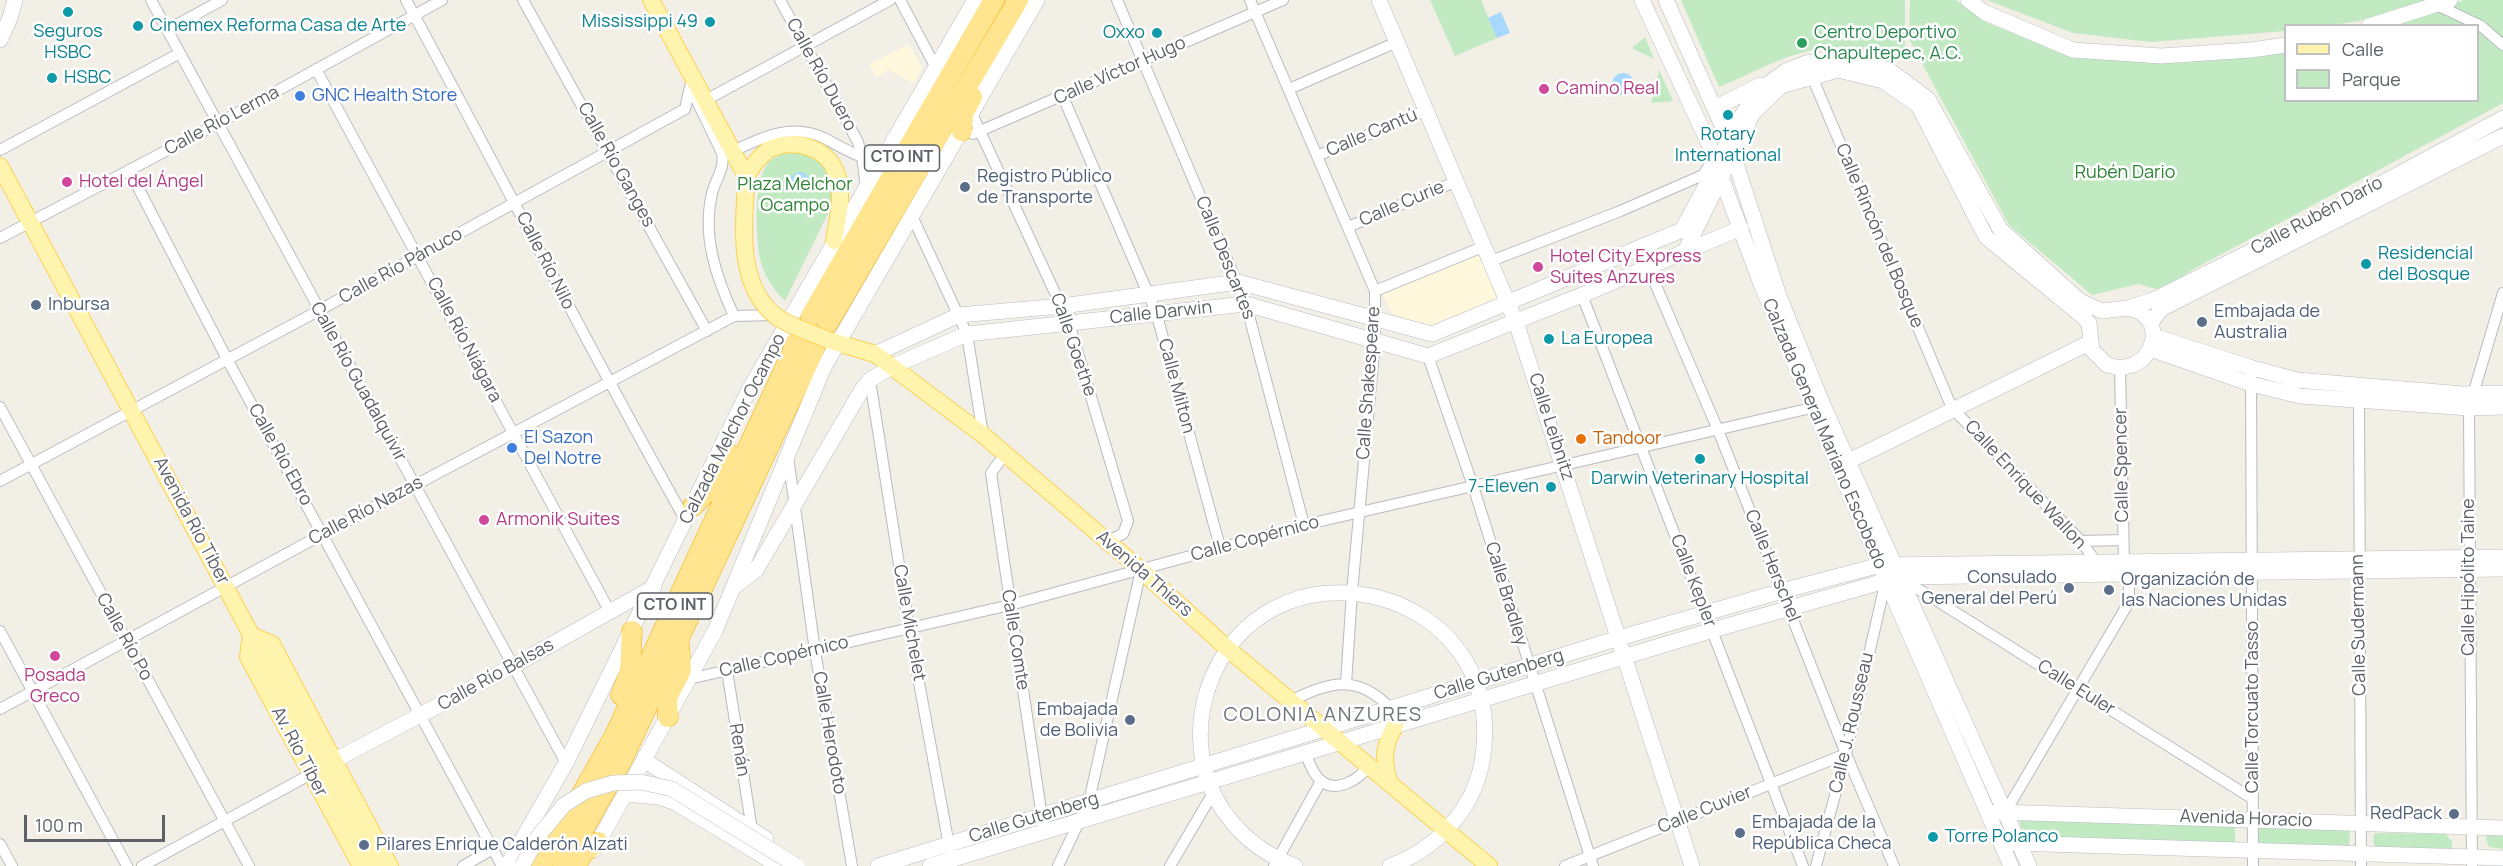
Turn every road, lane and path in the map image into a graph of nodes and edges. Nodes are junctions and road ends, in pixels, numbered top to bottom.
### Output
1 (15, 0) edge
2 (151, 0) edge
3 (222, 0) edge
4 (406, 0) edge
5 (442, 0) edge
6 (524, 0) edge
7 (651, 0) edge
8 (780, 0) edge
9 (890, 0) edge
10 (900, 0) edge
11 (975, 0) edge
12 (981, 0) edge
13 (994, 0) edge
14 (1018, 0) edge
15 (1037, 0) edge
16 (1117, 0) edge
17 (1250, 0) edge
18 (1283, 0) edge
19 (1379, 0) edge
20 (1642, 0) edge
21 (1666, 0) edge
22 (1968, 0) edge
23 (2444, 3) edge
24 (1256, 12) junction
25 (414, 15) junction
26 (2376, 24) edge
27 (2478, 24) edge
28 (2479, 25) edge
29 (167, 30) junction
30 (0, 40) edge
31 (1397, 42) junction
32 (2284, 45) edge
33 (2503, 45) edge
34 (804, 46) junction
35 (991, 46) junction
36 (180, 53) junction
37 (961, 54) junction
38 (1142, 62) junction
39 (935, 66) junction
40 (316, 69) junction
41 (1809, 69) junction
42 (1786, 70) junction
43 (691, 80) junction
44 (1289, 89) junction
45 (1063, 97) junction
46 (706, 100) junction
47 (1715, 108) junction
48 (1427, 110) junction
49 (2503, 118) edge
50 (219, 123) junction
51 (967, 129) junction
52 (2503, 136) edge
53 (1730, 146) junction
54 (0, 150) edge
55 (733, 151) junction
56 (609, 153) junction
57 (1317, 156) junction
58 (862, 157) junction
59 (1717, 166) junction
60 (1, 170) edge
61 (129, 170) junction
62 (746, 179) junction
63 (1456, 181) junction
64 (866, 187) junction
65 (516, 203) junction
66 (1977, 203) junction
67 (912, 216) junction
68 (30, 221) junction
69 (1348, 227) junction
70 (1741, 228) junction
71 (0, 238) edge
72 (834, 241) junction
73 (1485, 246) junction
74 (1685, 251) junction
75 (419, 256) junction
76 (1491, 261) junction
77 (1648, 267) junction
78 (1238, 282) junction
79 (1375, 291) junction
80 (1148, 293) junction
81 (2503, 293) edge
82 (1582, 295) junction
83 (1508, 302) junction
84 (1246, 304) junction
85 (1062, 306) junction
86 (2123, 308) junction
87 (318, 311) junction
88 (1156, 312) junction
89 (959, 315) junction
90 (734, 316) junction
91 (1377, 319) junction
92 (1516, 322) junction
93 (1069, 323) junction
94 (707, 331) junction
95 (811, 331) junction
96 (967, 333) junction
97 (2152, 336) junction
98 (2089, 339) junction
99 (1375, 341) junction
100 (875, 354) junction
101 (1428, 356) junction
102 (227, 359) junction
103 (893, 366) junction
104 (2120, 368) junction
105 (2250, 368) junction
106 (870, 380) junction
107 (608, 382) junction
108 (2251, 384) junction
109 (2359, 392) junction
110 (2503, 393) edge
111 (2470, 401) junction
112 (1818, 407) junction
113 (2503, 407) edge
114 (0, 408) edge
115 (1952, 408) junction
116 (131, 410) junction
117 (762, 415) junction
118 (1718, 430) junction
119 (513, 432) junction
120 (983, 435) junction
121 (1641, 447) junction
122 (1005, 454) junction
123 (788, 456) junction
124 (1849, 461) junction
125 (31, 465) junction
126 (1564, 465) junction
127 (0, 481) edge
128 (416, 485) junction
129 (1473, 486) junction
130 (794, 504) junction
131 (1359, 512) junction
132 (690, 513) junction
133 (1304, 525) junction
134 (323, 534) junction
135 (2123, 540) junction
136 (1107, 541) junction
137 (2081, 542) junction
138 (1220, 547) junction
139 (2503, 557) edge
140 (2096, 562) junction
141 (2468, 563) junction
142 (2359, 565) junction
143 (2252, 566) junction
144 (2126, 568) junction
145 (2503, 569) edge
146 (1141, 570) junction
147 (1890, 572) junction
148 (226, 587) junction
149 (654, 587) junction
150 (734, 587) junction
151 (1782, 591) junction
152 (1352, 592) junction
153 (1010, 605) junction
154 (1788, 608) junction
155 (610, 612) junction
156 (1706, 614) junction
157 (909, 628) junction
158 (1713, 630) junction
159 (0, 631) edge
160 (632, 631) junction
161 (251, 634) junction
162 (1619, 639) junction
163 (126, 641) junction
164 (679, 641) junction
165 (1228, 649) junction
166 (815, 651) junction
167 (1624, 657) junction
168 (513, 666) junction
169 (1529, 666) junction
170 (727, 670) junction
171 (689, 679) junction
172 (1476, 682) junction
173 (1346, 684) junction
174 (1534, 684) junction
175 (2077, 688) junction
176 (33, 692) junction
177 (1481, 700) junction
178 (1291, 701) junction
179 (1391, 709) junction
180 (0, 710) edge
181 (422, 716) junction
182 (668, 717) junction
183 (1395, 726) junction
184 (1324, 729) junction
185 (614, 737) junction
186 (1340, 742) junction
187 (1305, 753) junction
188 (1846, 754) junction
189 (335, 760) junction
190 (644, 760) junction
191 (566, 763) junction
192 (1204, 766) junction
193 (1369, 766) junction
194 (311, 774) junction
195 (1321, 781) junction
196 (1389, 782) junction
197 (1772, 783) junction
198 (1211, 788) junction
199 (625, 794) junction
200 (2253, 799) junction
201 (1089, 801) junction
202 (2006, 811) junction
203 (1988, 814) junction
204 (1043, 815) junction
205 (2253, 819) junction
206 (1082, 820) junction
207 (225, 821) junction
208 (1678, 821) junction
209 (2361, 823) junction
210 (2472, 827) junction
211 (2503, 828) edge
212 (752, 830) junction
213 (1446, 830) junction
214 (1044, 831) junction
215 (2018, 842) junction
216 (598, 843) junction
217 (0, 844) edge
218 (2001, 844) junction
219 (493, 849) junction
220 (2253, 849) junction
221 (950, 857) edge
222 (2503, 858) edge
223 (2361, 860) edge
224 (1591, 861) edge
225 (2472, 861) edge
226 (1276, 863) edge
227 (1404, 863) edge
228 (12, 866) edge
229 (127, 866) edge
230 (142, 866) edge
231 (249, 866) edge
232 (361, 866) edge
233 (375, 866) edge
234 (390, 866) edge
235 (463, 866) edge
236 (504, 866) edge
237 (522, 866) edge
238 (541, 866) edge
239 (563, 866) edge
240 (576, 866) edge
241 (585, 866) edge
242 (779, 866) edge
243 (797, 866) edge
244 (806, 866) edge
245 (852, 866) edge
246 (878, 866) edge
247 (930, 866) edge
248 (1058, 866) edge
249 (1170, 866) edge
250 (1295, 866) edge
251 (1390, 866) edge
252 (1490, 866) edge
253 (1565, 866) edge
254 (1692, 866) edge
255 (1803, 866) edge
256 (1816, 866) edge
257 (1894, 866) edge
258 (2011, 866) edge
259 (2029, 866) edge
260 (2253, 866) edge

1 - 30 street
2 - 29 street, Calle Río Guadalquivir
3 - 29 street
4 - 25 street, Calle Río Nilo
5 - 25 street, Calle Río Lerma
6 - 56 street, Calle Río Ganges
7 - 43 main road
8 - 34 street, Calle Río Duero
9 - 34 street
10 - 39 street
11 - 39 street, Calzada Melchor Ocampo / CTO INT
12 - 37 highway
13 - 37 highway, CTO INT
14 - 35 highway, CTO INT
15 - 51 street, Calzada Melchor Ocampo / CTO INT
16 - 38 street, Calle Descartes
17 - 24 street, Calle Shakespeare
18 - 24 street, Calle Víctor Hugo
19 - 31 street, Calle Leibnitz
20 - 59 street, Calzada General Mariano Escobedo
21 - 47 street, Calzada General Mariano Escobedo
22 - 32 street
23 - 26 street
23 - 27 street
24 - 38 street, Calle Víctor Hugo
24 - 44 street, Calle Shakespeare
25 - 40 street, Calle Río Lerma
25 - 65 street, Calle Río Nilo
28 - 33 street
29 - 36 street, Calle Río Guadalquivir
31 - 44 street
31 - 48 street, Calle Leibnitz
34 - 46 street
34 - 58 street, Calle Río Duero
35 - 51 highway
35 - 95 highway, CTO INT
36 - 50 street, Calle Río Guadalquivir
36 - 54 street
37 - 95 highway, CTO INT
38 - 45 street, Calle Víctor Hugo
38 - 78 street, Calle Descartes
39 - 64 street, Calzada Melchor Ocampo / CTO INT
40 - 50 street, Calle Río Lerma
40 - 75 street, Calle Río Niágara
41 - 42 street
41 - 53 street
41 - 66 street
41 - 115 street, Calle Rincón del Bosque
42 - 47 street
42 - 53 street
43 - 46 main road
43 - 56 street, Calle Río Pánuco
43 - 90 street
44 - 57 street, Calle Shakespeare
45 - 51 street, Calle Víctor Hugo
45 - 80 street, Calle Milton
46 - 55 main road
47 - 53 street, Calzada General Mariano Escobedo
48 - 57 street, Calle Cantú
48 - 63 street, Calle Leibnitz
49 - 86 street, Calle Rubén Darío
50 - 61 street, Calle Río Lerma
50 - 87 street, Calle Río Guadalquivir
51 - 67 street, Calzada Melchor Ocampo / CTO INT
51 - 85 street, Calle Goethe
52 - 97 street, Calle Rubén Darío
53 - 59 street
53 - 112 street, Calzada General Mariano Escobedo
55 - 58 street
55 - 62 main road
56 - 65 street, Calle Río Pánuco
56 - 94 street, Calle Río Ganges
57 - 69 street, Calle Shakespeare
58 - 64 street, Calle Río Duero
59 - 70 street, Calzada General Mariano Escobedo
59 - 74 street
59 - 76 street
59 - 83 street, Calle Darwin
60 - 68 main road, Avenida Río Tíber
61 - 68 street, Calle Río Lerma
61 - 102 street, Calle Río Ebro
62 - 72 main road
62 - 95 main road, bridge
63 - 69 street, Calle Curie
63 - 73 street, Calle Leibnitz
64 - 72 street, Calzada Melchor Ocampo / CTO INT
65 - 75 street, Calle Río Pánuco
65 - 107 street, Calle Río Nilo
66 - 86 street
66 - 98 street
67 - 89 street
67 - 95 street, Calzada Melchor Ocampo / CTO INT
68 - 71 street, Calle Río Lerma
68 - 116 main road, Avenida Río Tíber
69 - 79 street, Calle Shakespeare
70 - 74 street
70 - 112 street, Calzada General Mariano Escobedo
72 - 95 street, Calzada Melchor Ocampo / CTO INT
73 - 76 street, Calle Leibnitz
73 - 79 street
74 - 77 street
75 - 87 street, Calle Río Pánuco
75 - 119 street, Calle Río Niágara
76 - 83 street, Calle Leibnitz
77 - 82 street
77 - 118 street, Calle Herschel
78 - 80 street, Calle Darwin
78 - 84 street, Calle Descartes
78 - 91 street, Calle Darwin
79 - 91 street, Calle Shakespeare
80 - 85 street, Calle Darwin
80 - 88 street, Calle Milton
81 - 111 street, Calle Hipólito Taine
82 - 92 street
82 - 121 street, Calle Kepler
83 - 91 street, Calle Darwin
83 - 92 street, Calle Leibnitz
84 - 88 street, Calle Darwin
84 - 99 street, Calle Darwin
84 - 133 street, Calle Descartes
85 - 89 street, Calle Darwin
85 - 93 street, Calle Goethe
86 - 97 street
86 - 98 street, Calle Rubén Darío
87 - 102 street, Calle Río Pánuco
87 - 128 street, Calle Río Guadalquivir
88 - 93 street, Calle Darwin
88 - 138 street, Calle Milton
89 - 96 street
89 - 100 street, Calle Darwin
90 - 94 street, Calle Río Nazas
90 - 95 street
91 - 99 street, Calle Shakespeare
92 - 101 street
92 - 126 street, Calle Leibnitz
93 - 96 street, Calle Darwin
93 - 136 street, Calle Goethe
94 - 107 street, Calle Río Nazas
95 - 100 main road, Avenida Thiers
95 - 117 highway, CTO INT
95 - 123 street, Calzada Melchor Ocampo / CTO INT
95 - 132 street, Calzada Melchor Ocampo / CTO INT
95 - 164 highway, CTO INT
96 - 103 street, Calle Darwin
96 - 120 street
97 - 104 street
97 - 105 street
97 - 108 street
98 - 104 street
98 - 115 street, Calle Rubén Darío
99 - 101 street, Calle Darwin
99 - 131 street, Calle Shakespeare
100 - 103 main road, Avenida Thiers
101 - 129 street, Calle Bradley
102 - 116 street, Calle Río Pánuco
102 - 134 street, Calle Río Ebro
103 - 106 street, Calle Darwin
103 - 120 main road, Avenida Thiers
104 - 135 street, Calle Spencer
105 - 108 street, Calle Torcuato Tasso
105 - 109 street
106 - 130 street, Calle Darwin
106 - 157 street, Calle Michelet
107 - 119 street, Calle Río Nazas
107 - 132 street, Calle Río Nilo
108 - 109 street
108 - 143 street, Calle Torcuato Tasso
109 - 111 street
109 - 142 street, Calle Sudermann
110 - 111 street
111 - 113 street
111 - 141 street, Calle Hipólito Taine
112 - 118 street, Calle Copérnico
112 - 124 street, Calzada General Mariano Escobedo
112 - 147 street, Calzada General Mariano Escobedo
114 - 125 street, Calle Río Po
115 - 124 street, Calle Rubén Darío
115 - 137 street, Calle Enrique Wallon
116 - 125 street, Calle Río Pánuco
116 - 148 main road, Avenida Río Tíber
117 - 132 highway
117 - 185 highway, CTO INT
118 - 121 street, Calle Copérnico
118 - 151 street, Calle Herschel
119 - 128 street, Calle Río Nazas
119 - 155 street, Calle Río Niágara
120 - 122 main road, Avenida Thiers
121 - 126 street, Calle Copérnico
121 - 156 street, Calle Kepler
122 - 136 main road, Avenida Thiers
122 - 153 street, Calle Comte
123 - 130 street, Calle Herodoto
123 - 150 street, Calzada Melchor Ocampo / CTO INT
124 - 147 street, Calzada General Mariano Escobedo
125 - 127 street, Calle Río Pánuco
125 - 163 street, Calle Río Po
126 - 129 street, Calle Copérnico
126 - 162 street, Calle Leibnitz
128 - 134 street, Calle Río Nazas
128 - 168 street, Calle Río Guadalquivir
129 - 131 street, Calle Copérnico
129 - 169 street, Calle Bradley
130 - 150 street, Calle Darwin
130 - 166 street, Calle Herodoto
131 - 133 street, Calle Copérnico
131 - 152 street, Calle Shakespeare
132 - 149 street, Calzada Melchor Ocampo / CTO INT
133 - 138 street, Calle Copérnico
134 - 148 street, Calle Río Nazas
134 - 181 street, Calle Río Ebro
135 - 137 street
135 - 144 street, Calle Spencer
136 - 146 main road, Avenida Thiers
137 - 140 street, Calle Enrique Wallon
138 - 146 street, Calle Copérnico
139 - 141 street
140 - 144 street
140 - 147 street
141 - 142 street
141 - 145 street
141 - 210 street, Calle Hipólito Taine
142 - 143 street
142 - 209 street, Calle Sudermann
143 - 144 street
143 - 200 street, Calle Torcuato Tasso
144 - 147 street
144 - 175 street, Calle Spencer
146 - 153 street, Calle Copérnico
146 - 165 main road, Avenida Thiers
146 - 201 street
147 - 151 street, Calle Gutenberg
147 - 154 street, Calle Gutenberg
147 - 175 street, Calle Euler
147 - 188 street, Calle J. Rousseau
147 - 202 street, Calzada General Mariano Escobedo
147 - 203 street, Calzada General Mariano Escobedo
148 - 161 main road, Avenida Río Tíber
148 - 163 street, Calle Río Nazas
149 - 155 street, Calle Río Balsas
149 - 160 street, Calzada Melchor Ocampo / CTO INT
150 - 171 street, Calzada Melchor Ocampo / CTO INT
151 - 154 street, Calle Herschel
151 - 156 street, Calle Gutenberg
152 - 165 street
152 - 172 street
152 - 173 street, Calle Shakespeare
153 - 157 street, Calle Copérnico
153 - 204 street, Calle Comte
154 - 158 street, Calle Gutenberg
154 - 188 street, Calle Herschel
155 - 168 street, Calle Río Balsas
156 - 158 street, Calle Kepler
156 - 162 street, Calle Gutenberg
157 - 166 street, Calle Copérnico
157 - 221 street, Calle Michelet
158 - 167 street, Calle Gutenberg
158 - 197 street, Calle Kepler
159 - 176 street
160 - 185 highway
160 - 191 street, Calzada Melchor Ocampo / CTO INT
161 - 189 main road, Avenida Río Tíber
161 - 194 main road, Av. Río Tíber
161 - 233 main road
162 - 167 street, Calle Leibnitz
162 - 169 street, Calle Gutenberg
163 - 176 street, Calle Río Nazas
163 - 207 street, Calle Río Po
164 - 182 highway
164 - 239 highway, CTO INT
165 - 178 main road, Avenida Thiers
165 - 192 street
166 - 170 street, Calle Copérnico
166 - 245 street, Calle Herodoto
167 - 174 street, Calle Gutenberg
167 - 208 street, Calle Leibnitz
168 - 181 street, Calle Río Balsas
168 - 191 street, Calle Río Guadalquivir
169 - 172 street, Calle Gutenberg
169 - 174 street, Calle Bradley
170 - 171 street, Calle Copérnico
170 - 212 street, Renán
171 - 182 street, Calzada Melchor Ocampo / CTO INT
172 - 177 street
172 - 179 street, Calle Gutenberg
173 - 178 street
173 - 179 street
174 - 177 street, Calle Gutenberg
174 - 224 street, Calle Bradley
175 - 200 street, Calle Euler
175 - 202 street, Calle Spencer
176 - 180 street, Calle Río Nazas
176 - 229 street
177 - 183 street, Calle Gutenberg
177 - 213 street
178 - 184 main road, Avenida Thiers
179 - 184 street, Calle Gutenberg
181 - 189 street, Calle Río Balsas
181 - 219 street, Calle Río Ebro
182 - 190 street, Calzada Melchor Ocampo / CTO INT
183 - 186 street, Calle Gutenberg
183 - 196 main road
184 - 186 main road, Avenida Thiers
184 - 192 street, Calle Gutenberg
185 - 238 highway, CTO INT
186 - 187 street, Calle Gutenberg
186 - 193 main road, Avenida Thiers
187 - 195 street
187 - 198 street, Calle Gutenberg
188 - 197 street, Calle Cuvier
188 - 256 street, Calle J. Rousseau
188 - 257 street, Calle Herschel
189 - 234 main road, Avenida Río Tíber
190 - 199 street, Calzada Melchor Ocampo / CTO INT
190 - 212 street
191 - 236 street, Calzada Melchor Ocampo / CTO INT
192 - 198 street
192 - 201 street, Calle Gutenberg
193 - 195 street
193 - 196 main road, Avenida Thiers
194 - 207 street
194 - 232 main road, Av. Río Tíber
195 - 226 street
196 - 213 main road, Avenida Thiers
197 - 208 street, Calle Cuvier
197 - 255 street, Calle Kepler
198 - 206 street, Calle Gutenberg
198 - 226 street
198 - 249 street
199 - 216 street, Calzada Melchor Ocampo / CTO INT
199 - 242 street
200 - 205 street, Calle Torcuato Tasso
201 - 204 street, Calle Gutenberg
201 - 206 street
202 - 203 street, Avenida Horacio
202 - 205 street, Avenida Horacio
202 - 215 street, Calzada General Mariano Escobedo
203 - 218 street, Calzada General Mariano Escobedo
204 - 214 street, Calle Comte
204 - 221 street, Calle Gutenberg
205 - 209 street, Avenida Horacio
205 - 220 street, Calle Torcuato Tasso
206 - 214 street, Calle Gutenberg
206 - 248 street
207 - 230 street
207 - 231 street, Calle Río Po
208 - 224 street, Calle Cuvier
208 - 254 street, Calle Leibnitz
209 - 210 street, Avenida Horacio
209 - 223 street, Calle Sudermann
210 - 211 street, Avenida Horacio
210 - 225 street, Calle Hipólito Taine
212 - 244 street
213 - 227 street
213 - 252 main road, Avenida Thiers
214 - 221 street, Calle Gutenberg
215 - 218 street, Avenida Horacio
215 - 220 street, Avenida Horacio
215 - 259 street, Calzada General Mariano Escobedo
216 - 240 highway
216 - 241 street, Calzada Melchor Ocampo / CTO INT
217 - 228 street
218 - 258 street, Calzada General Mariano Escobedo
219 - 235 street
219 - 236 street, Calle Río Ebro
220 - 223 street, Avenida Horacio
220 - 260 street, Calle Torcuato Tasso
221 - 246 street, Calle Gutenberg
221 - 247 street, Calle Gutenberg
222 - 225 street, Avenida Horacio
223 - 225 street, Avenida Horacio
224 - 253 street, Calle Cuvier
226 - 250 street
227 - 251 street
237 - 243 street, bridge

